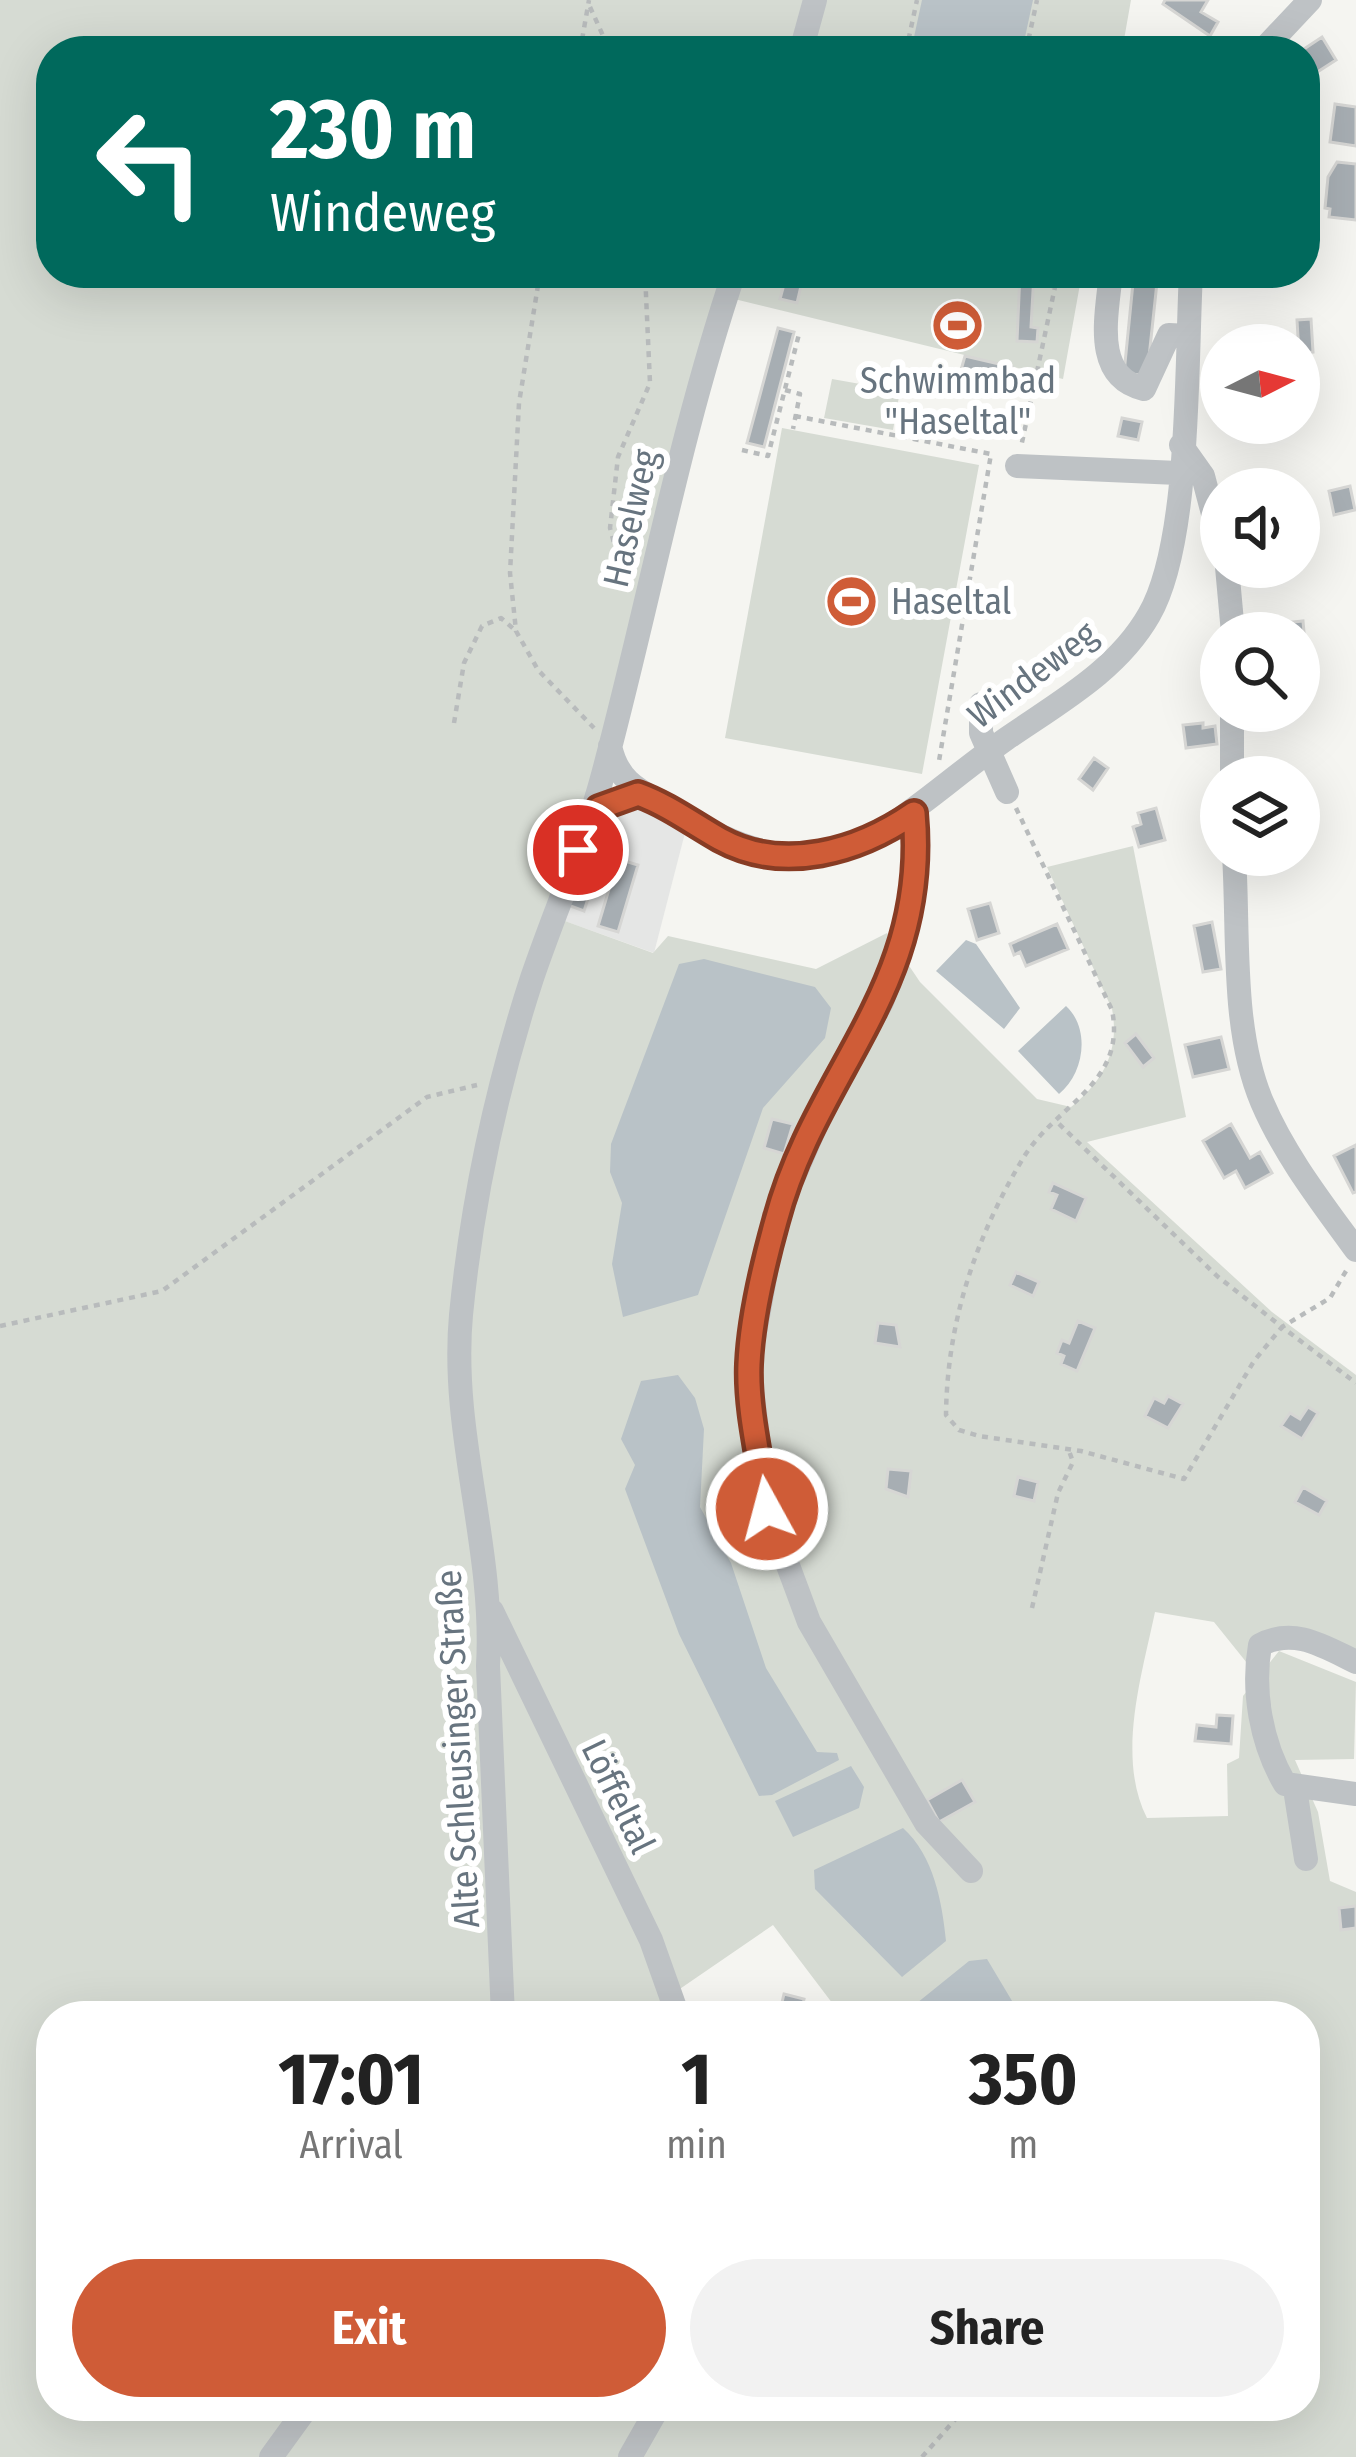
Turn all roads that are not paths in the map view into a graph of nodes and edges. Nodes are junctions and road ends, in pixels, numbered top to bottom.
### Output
1 (815, 0) edge
2 (1310, 0) edge
3 (805, 36) edge
4 (1276, 36) edge
5 (729, 288) edge
6 (1109, 288) edge
7 (1190, 288) edge
8 (1188, 336) junction
9 (1181, 445) junction
10 (1017, 466) road end
11 (1200, 472) edge
12 (1178, 473) junction
13 (981, 704) dead end
14 (610, 743) junction
15 (990, 751) junction
16 (602, 780) joint
17 (1007, 793) road end
18 (638, 794) junction
19 (914, 813) junction
20 (590, 817) junction
21 (1235, 876) edge
22 (1352, 1259) edge
23 (491, 1609) junction
24 (1356, 1662) edge
25 (1294, 1789) junction
26 (1356, 1794) edge
27 (1306, 1859) dead end
28 (971, 1871) dead end
29 (502, 2001) edge
30 (673, 2001) edge
31 (297, 2421) edge
32 (650, 2421) edge
33 (271, 2457) edge
34 (630, 2457) edge

1 - 3 street
2 - 4 street
5 - 14 street, Haselweg
6 - 8 street
7 - 8 street, Windeweg
8 - 9 street, Windeweg
9 - 11 street
9 - 12 street, Windeweg
10 - 12 street
12 - 15 street, Windeweg
13 - 15 street
14 - 16 street, Haselweg
14 - 18 street
15 - 17 street
15 - 19 street, Windeweg
16 - 20 street, Alte Schleusinger Straße
18 - 19 street, Windeweg
18 - 20 street
19 - 28 street
20 - 23 street, Alte Schleusinger Straße
21 - 22 street
23 - 29 street, Alte Schleusinger Straße
23 - 30 street, Löffeltal
24 - 25 street
25 - 26 street
25 - 27 street
31 - 33 street
32 - 34 street

